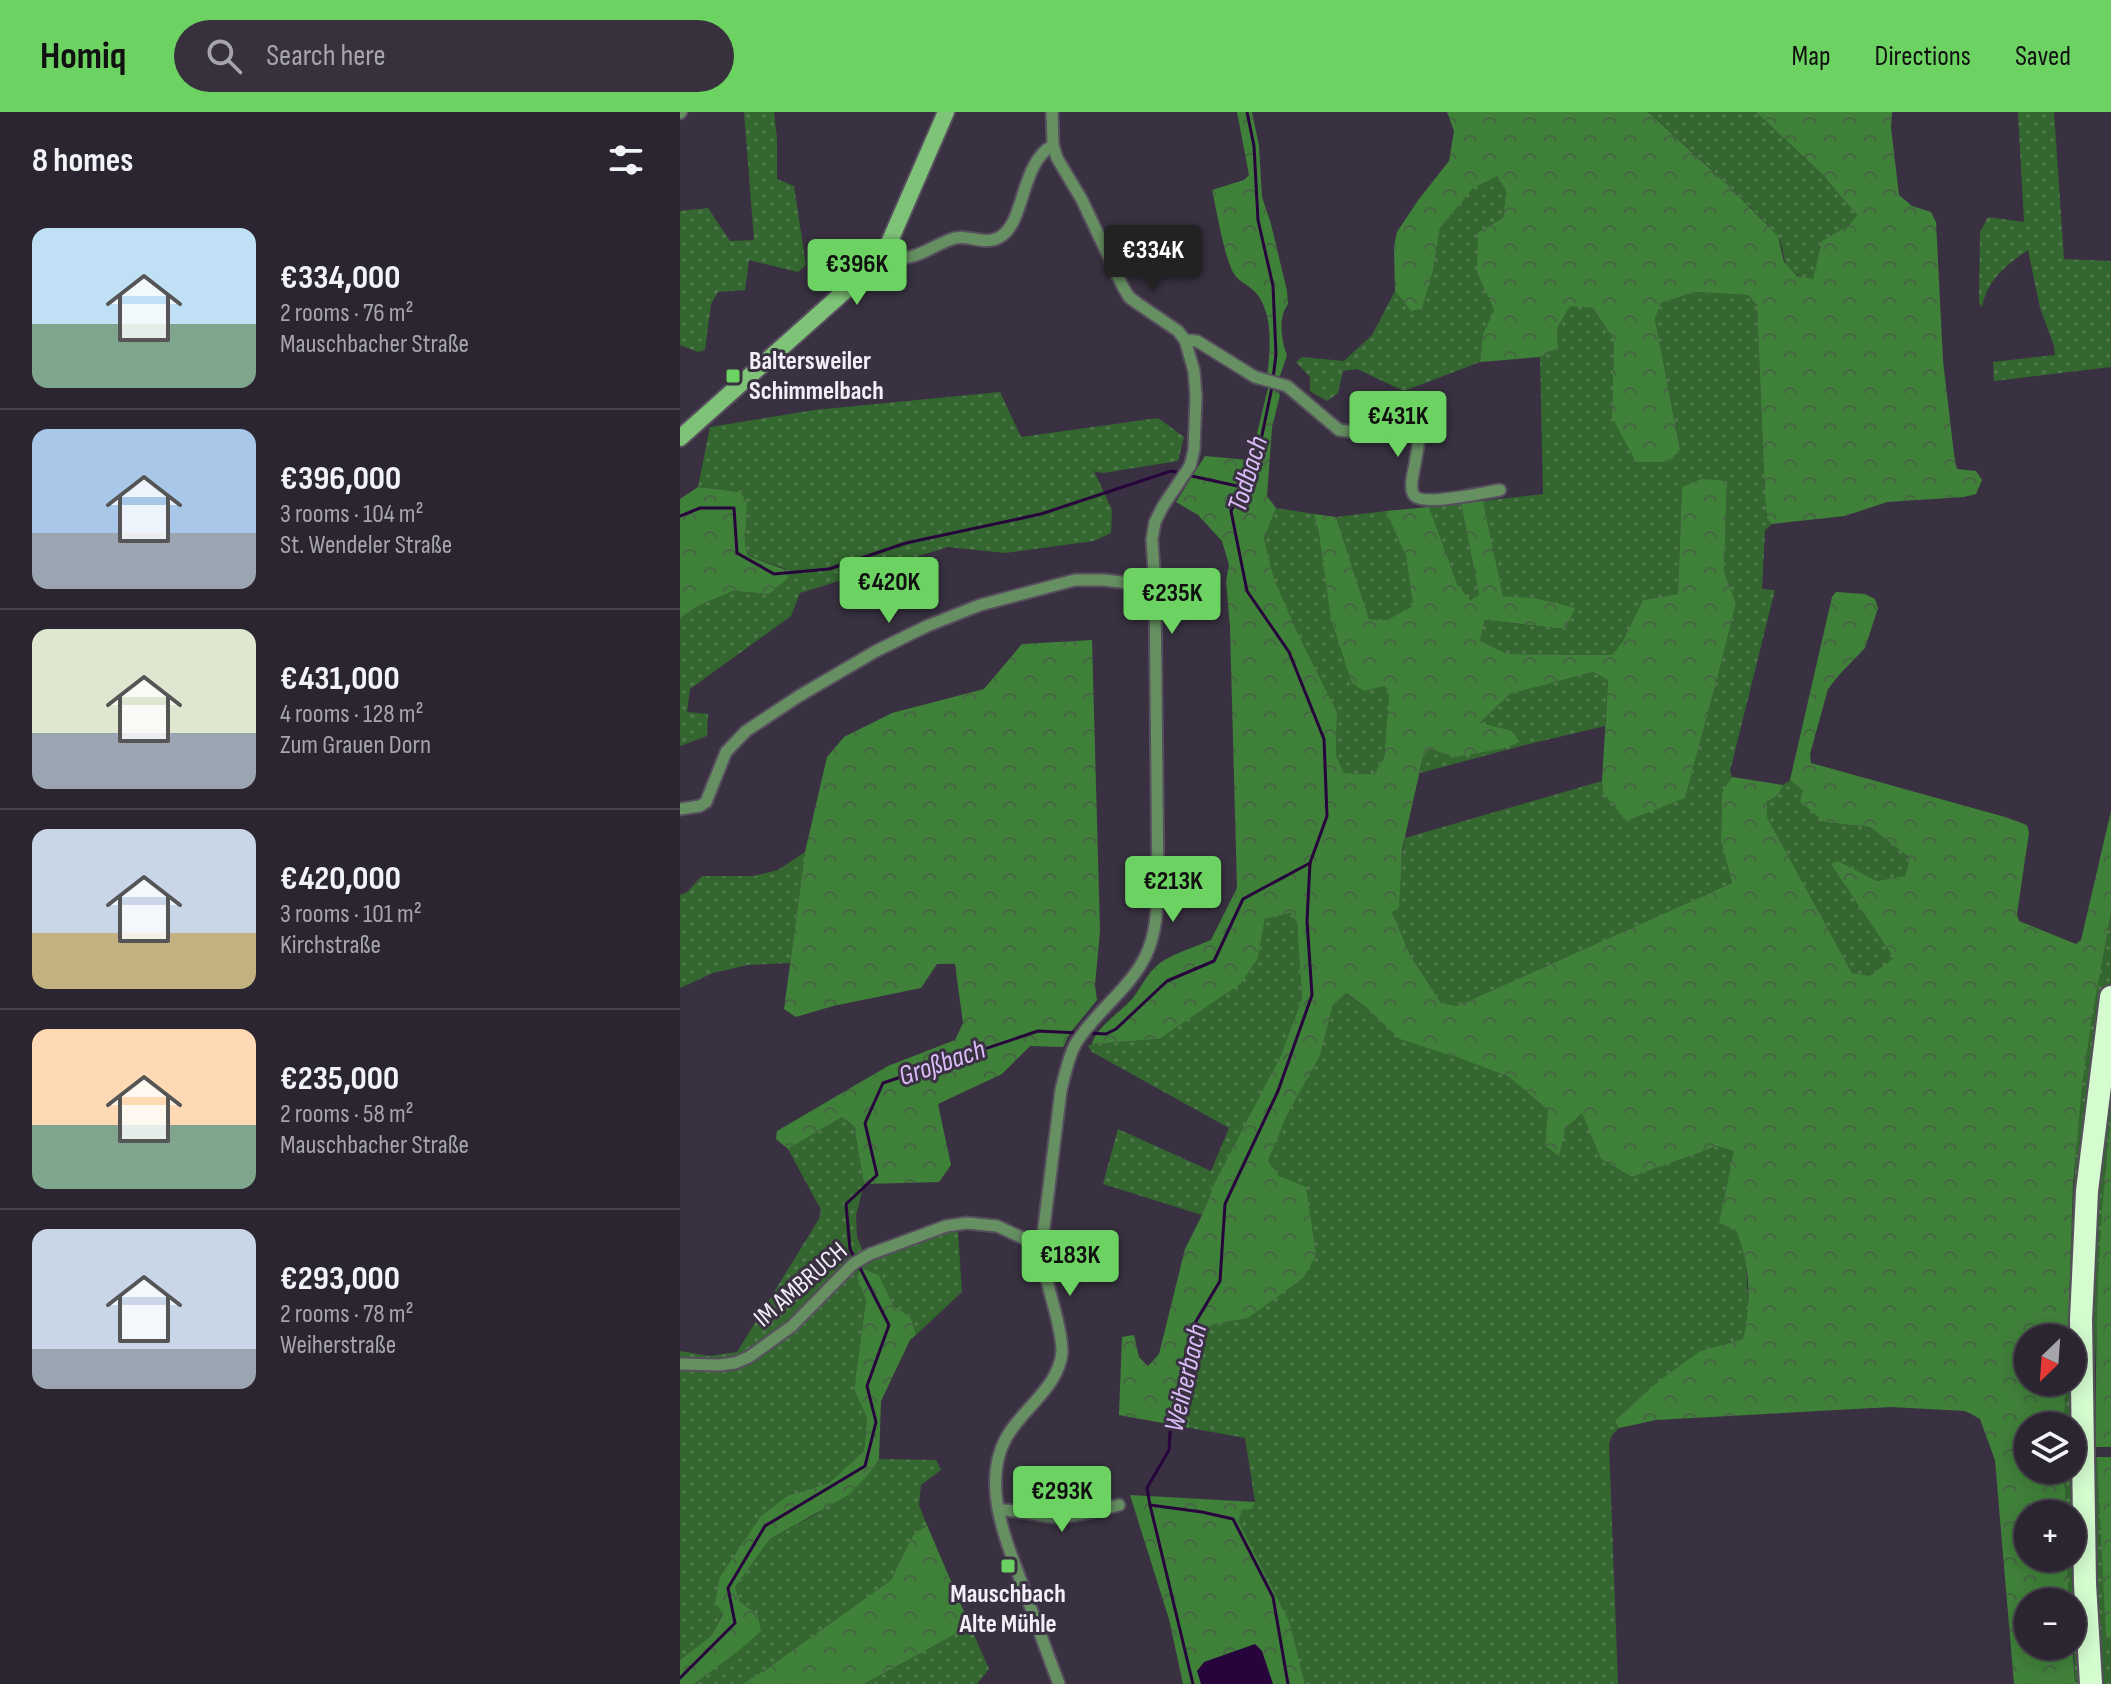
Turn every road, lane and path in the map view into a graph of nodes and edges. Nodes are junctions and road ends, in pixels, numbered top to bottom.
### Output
1 (946, 112) edge
2 (1052, 112) edge
3 (1053, 145) junction
4 (886, 250) junction
5 (1185, 340) junction
6 (680, 438) edge
7 (1500, 490) dead end
8 (1155, 586) junction
9 (680, 809) edge
10 (2111, 997) edge
11 (1042, 1243) junction
12 (680, 1364) edge
13 (1119, 1505) dead end
14 (999, 1510) junction
15 (1059, 1684) edge
16 (2089, 1684) edge

1 - 4 main road
2 - 3 street
3 - 4 street
3 - 5 street
4 - 6 main road
5 - 7 street
5 - 8 street
8 - 9 street
8 - 11 street
10 - 16 highway
11 - 12 street, IM AMBRUCH
11 - 14 street
13 - 14 street
14 - 15 street

